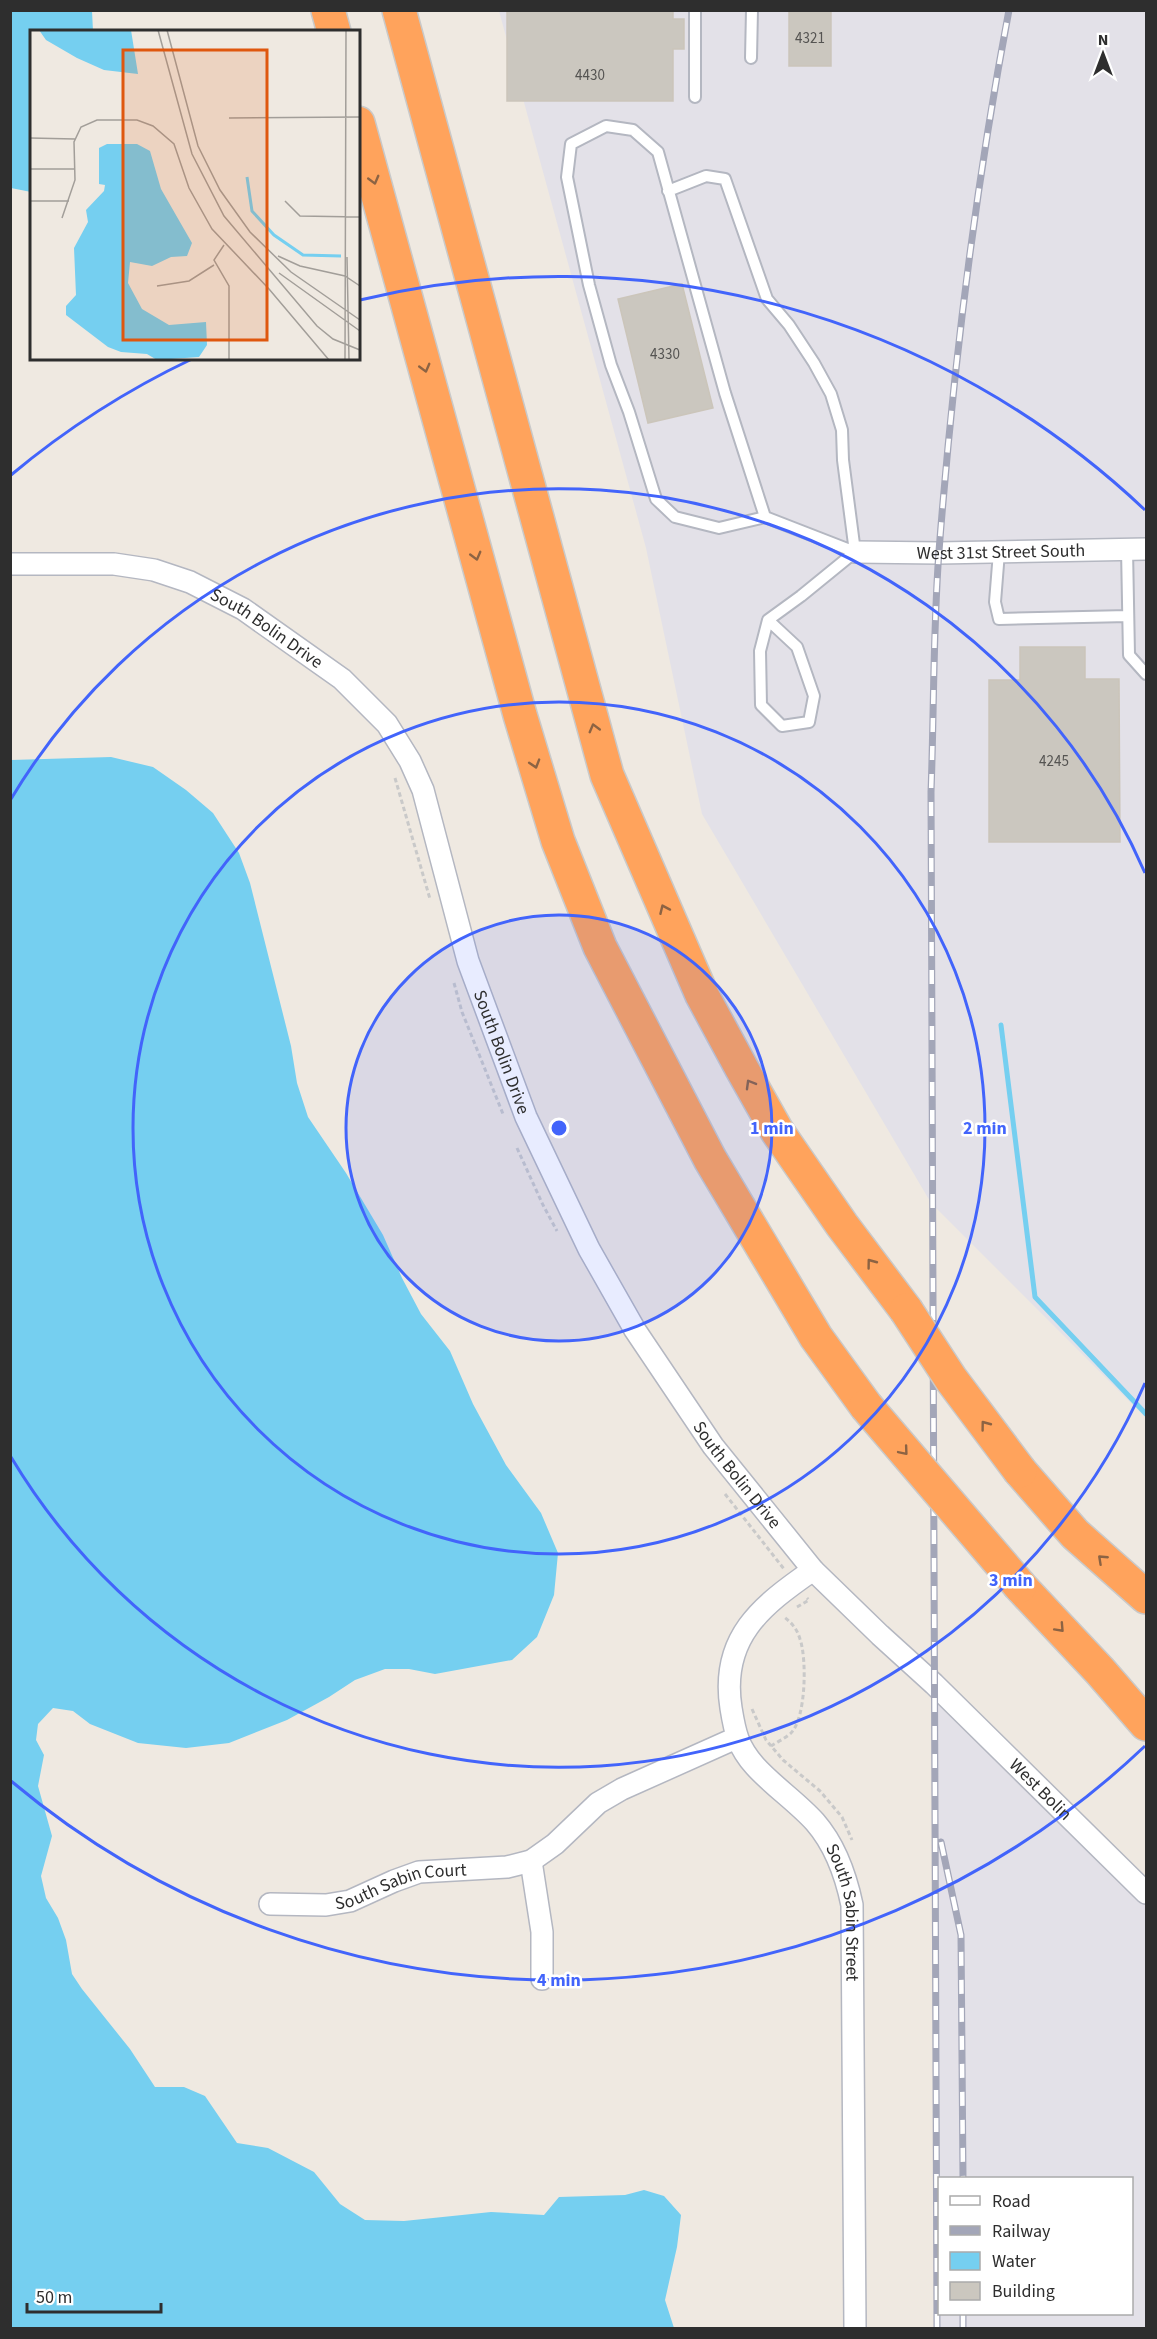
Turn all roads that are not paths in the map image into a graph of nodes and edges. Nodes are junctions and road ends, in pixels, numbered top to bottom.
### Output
1 (328, 10) edge
2 (399, 10) edge
3 (695, 10) edge
4 (752, 10) edge
5 (333, 30) edge
6 (751, 58) dead end
7 (695, 97) dead end
8 (360, 130) edge
9 (668, 191) junction
10 (765, 517) junction
11 (1137, 549) edge
12 (855, 552) junction
13 (999, 552) junction
14 (10, 564) edge
15 (1128, 616) junction
16 (768, 620) junction
17 (1146, 674) edge
18 (813, 1570) junction
19 (1146, 1597) edge
20 (1100, 1671) junction
21 (934, 1684) joint
22 (1146, 1708) edge
23 (1146, 1724) edge
24 (736, 1738) junction
25 (531, 1861) junction
26 (1146, 1893) edge
27 (270, 1904) dead end
28 (542, 1979) dead end
29 (855, 2328) edge

1 - 5 highway
19 -> 2 highway, bridge
3 - 7 lane
4 - 6 lane
8 -> 20 highway, bridge
9 - 10 lane
9 - 10 lane
9 - 12 lane
10 - 12 lane
11 - 13 street, West 31st Street South
11 - 15 lane
12 - 13 street, West 31st Street South
12 - 16 lane
13 - 15 lane
14 - 18 street, South Bolin Drive
15 - 17 lane
16 - 16 lane
18 - 21 street, South Bolin Drive
18 - 24 street, South Sabin Street
20 - 22 highway
20 - 23 highway
21 - 26 street, West Bolin
24 - 25 street, South Sabin Court
24 - 29 street, South Sabin Street
25 - 27 street, South Sabin Court
25 - 28 street

